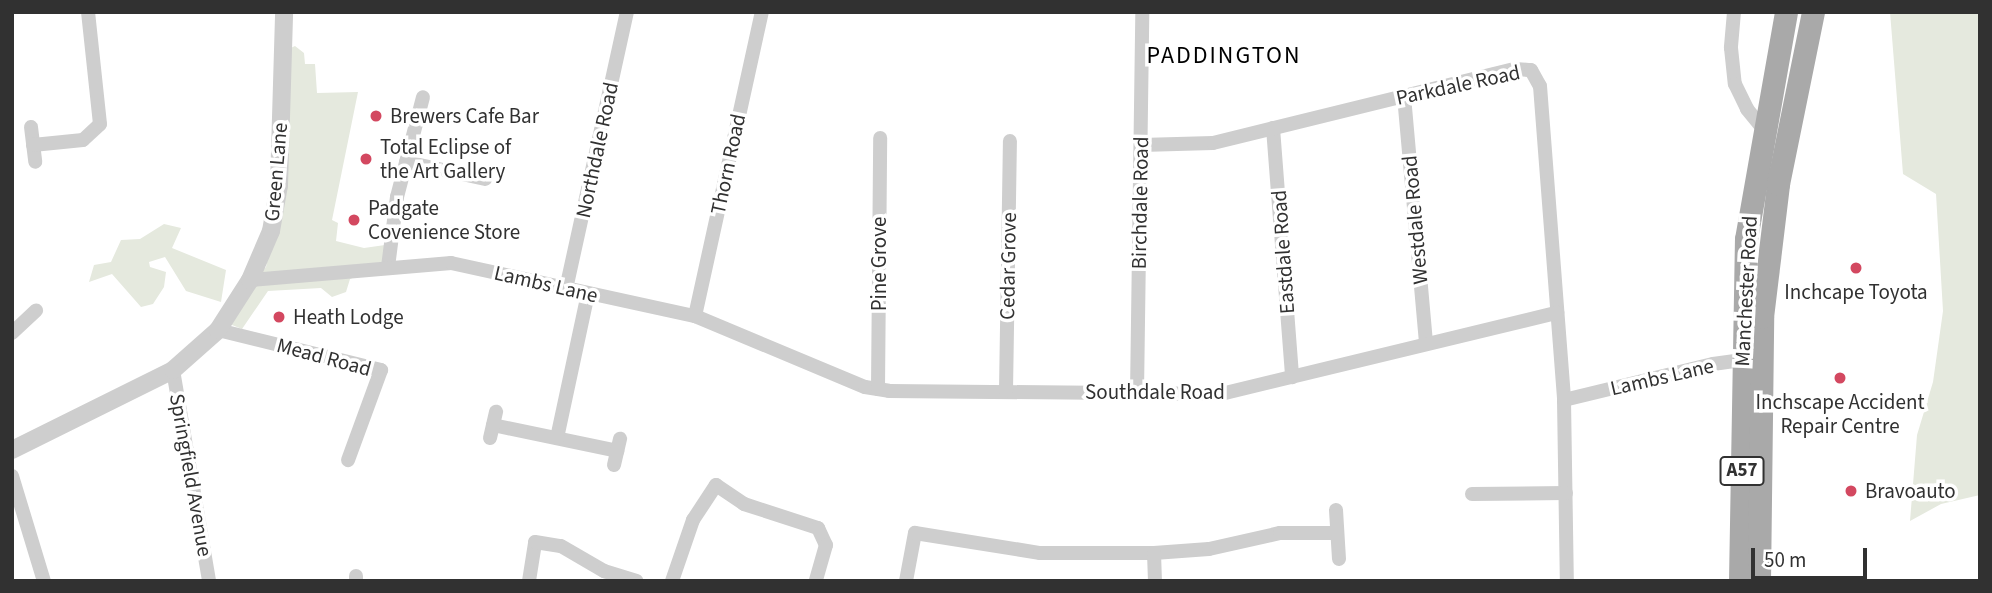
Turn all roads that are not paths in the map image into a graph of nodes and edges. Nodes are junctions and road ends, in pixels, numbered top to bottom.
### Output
1 (89, 12) edge
2 (284, 12) edge
3 (627, 12) edge
4 (762, 12) edge
5 (1142, 12) edge
6 (1734, 12) edge
7 (1786, 12) edge
8 (1813, 12) edge
9 (1404, 96) junction
10 (423, 97) dead end
11 (31, 127) dead end
12 (1273, 128) junction
13 (1763, 129) junction
14 (880, 138) dead end
15 (1010, 141) dead end
16 (33, 145) junction
17 (1141, 145) junction
18 (35, 162) dead end
19 (406, 162) junction
20 (485, 179) dead end
21 (388, 267) junction
22 (250, 280) junction
23 (566, 289) junction
24 (588, 294) junction
25 (37, 311) dead end
26 (1558, 313) junction
27 (695, 317) junction
28 (15, 326) edge
29 (218, 330) junction
30 (1426, 344) junction
31 (1751, 359) junction
32 (173, 370) junction
33 (830, 372) joint
34 (1292, 377) junction
35 (878, 389) junction
36 (1006, 391) junction
37 (1137, 393) junction
38 (1564, 400) junction
39 (493, 425) dead end
40 (556, 438) junction
41 (12, 450) edge
42 (617, 452) dead end
43 (348, 460) dead end
44 (12, 476) edge
45 (1566, 493) junction
46 (1472, 494) dead end
47 (1336, 510) dead end
48 (1337, 533) junction
49 (1154, 553) junction
50 (1339, 559) dead end
51 (44, 581) edge
52 (209, 581) edge
53 (528, 581) edge
54 (636, 581) edge
55 (672, 581) edge
56 (816, 581) edge
57 (906, 581) edge
58 (1155, 581) edge
59 (1567, 581) edge
60 (1740, 581) edge
61 (1759, 581) edge

1 - 16 street
2 - 22 street, Green Lane
3 - 23 street, Northdale Road
4 - 27 street, Thorn Road
5 - 17 street, Birchdale Road
6 - 13 street
7 - 13 main road, A57
8 - 31 main road, Manchester Road / A57
9 - 12 street, Parkdale Road
9 - 26 street, Parkdale Road
9 - 30 street, Westdale Road
10 - 19 street
11 - 16 street
12 - 17 street, Parkdale Road
12 - 34 street, Eastdale Road
13 - 31 main road, Manchester Road / A57
14 - 35 street, Pine Grove
15 - 36 street, Cedar Grove
16 - 18 street
17 - 37 street, Birchdale Road
19 - 20 street
19 - 21 street
21 - 22 street, Lambs Lane
21 - 23 street, Lambs Lane
22 - 29 street, Green Lane
23 - 24 street, Lambs Lane
24 - 27 street, Lambs Lane
24 - 40 street
25 - 28 street
26 - 30 street, Southdale Road
26 - 38 street, Parkdale Road
27 - 33 street, Lambs Lane
29 - 32 street, Green Lane
29 - 43 street, Mead Road
30 - 34 street, Southdale Road
31 - 38 street, Lambs Lane
31 - 60 main road, Manchester Road / A57
31 - 61 main road, Manchester Road / A57
32 - 41 street, Green Lane
32 - 52 street, Springfield Avenue
33 - 35 street, Southdale Road
34 - 37 street, Southdale Road
35 - 36 street, Southdale Road
36 - 37 street, Southdale Road
38 - 45 street, Parkdale Road
39 - 40 street
40 - 42 street
44 - 51 street
45 - 46 street
45 - 59 street, Parkdale Road
47 - 48 street
48 - 49 street
48 - 50 street
49 - 57 street
49 - 58 street
53 - 54 street
55 - 56 street

